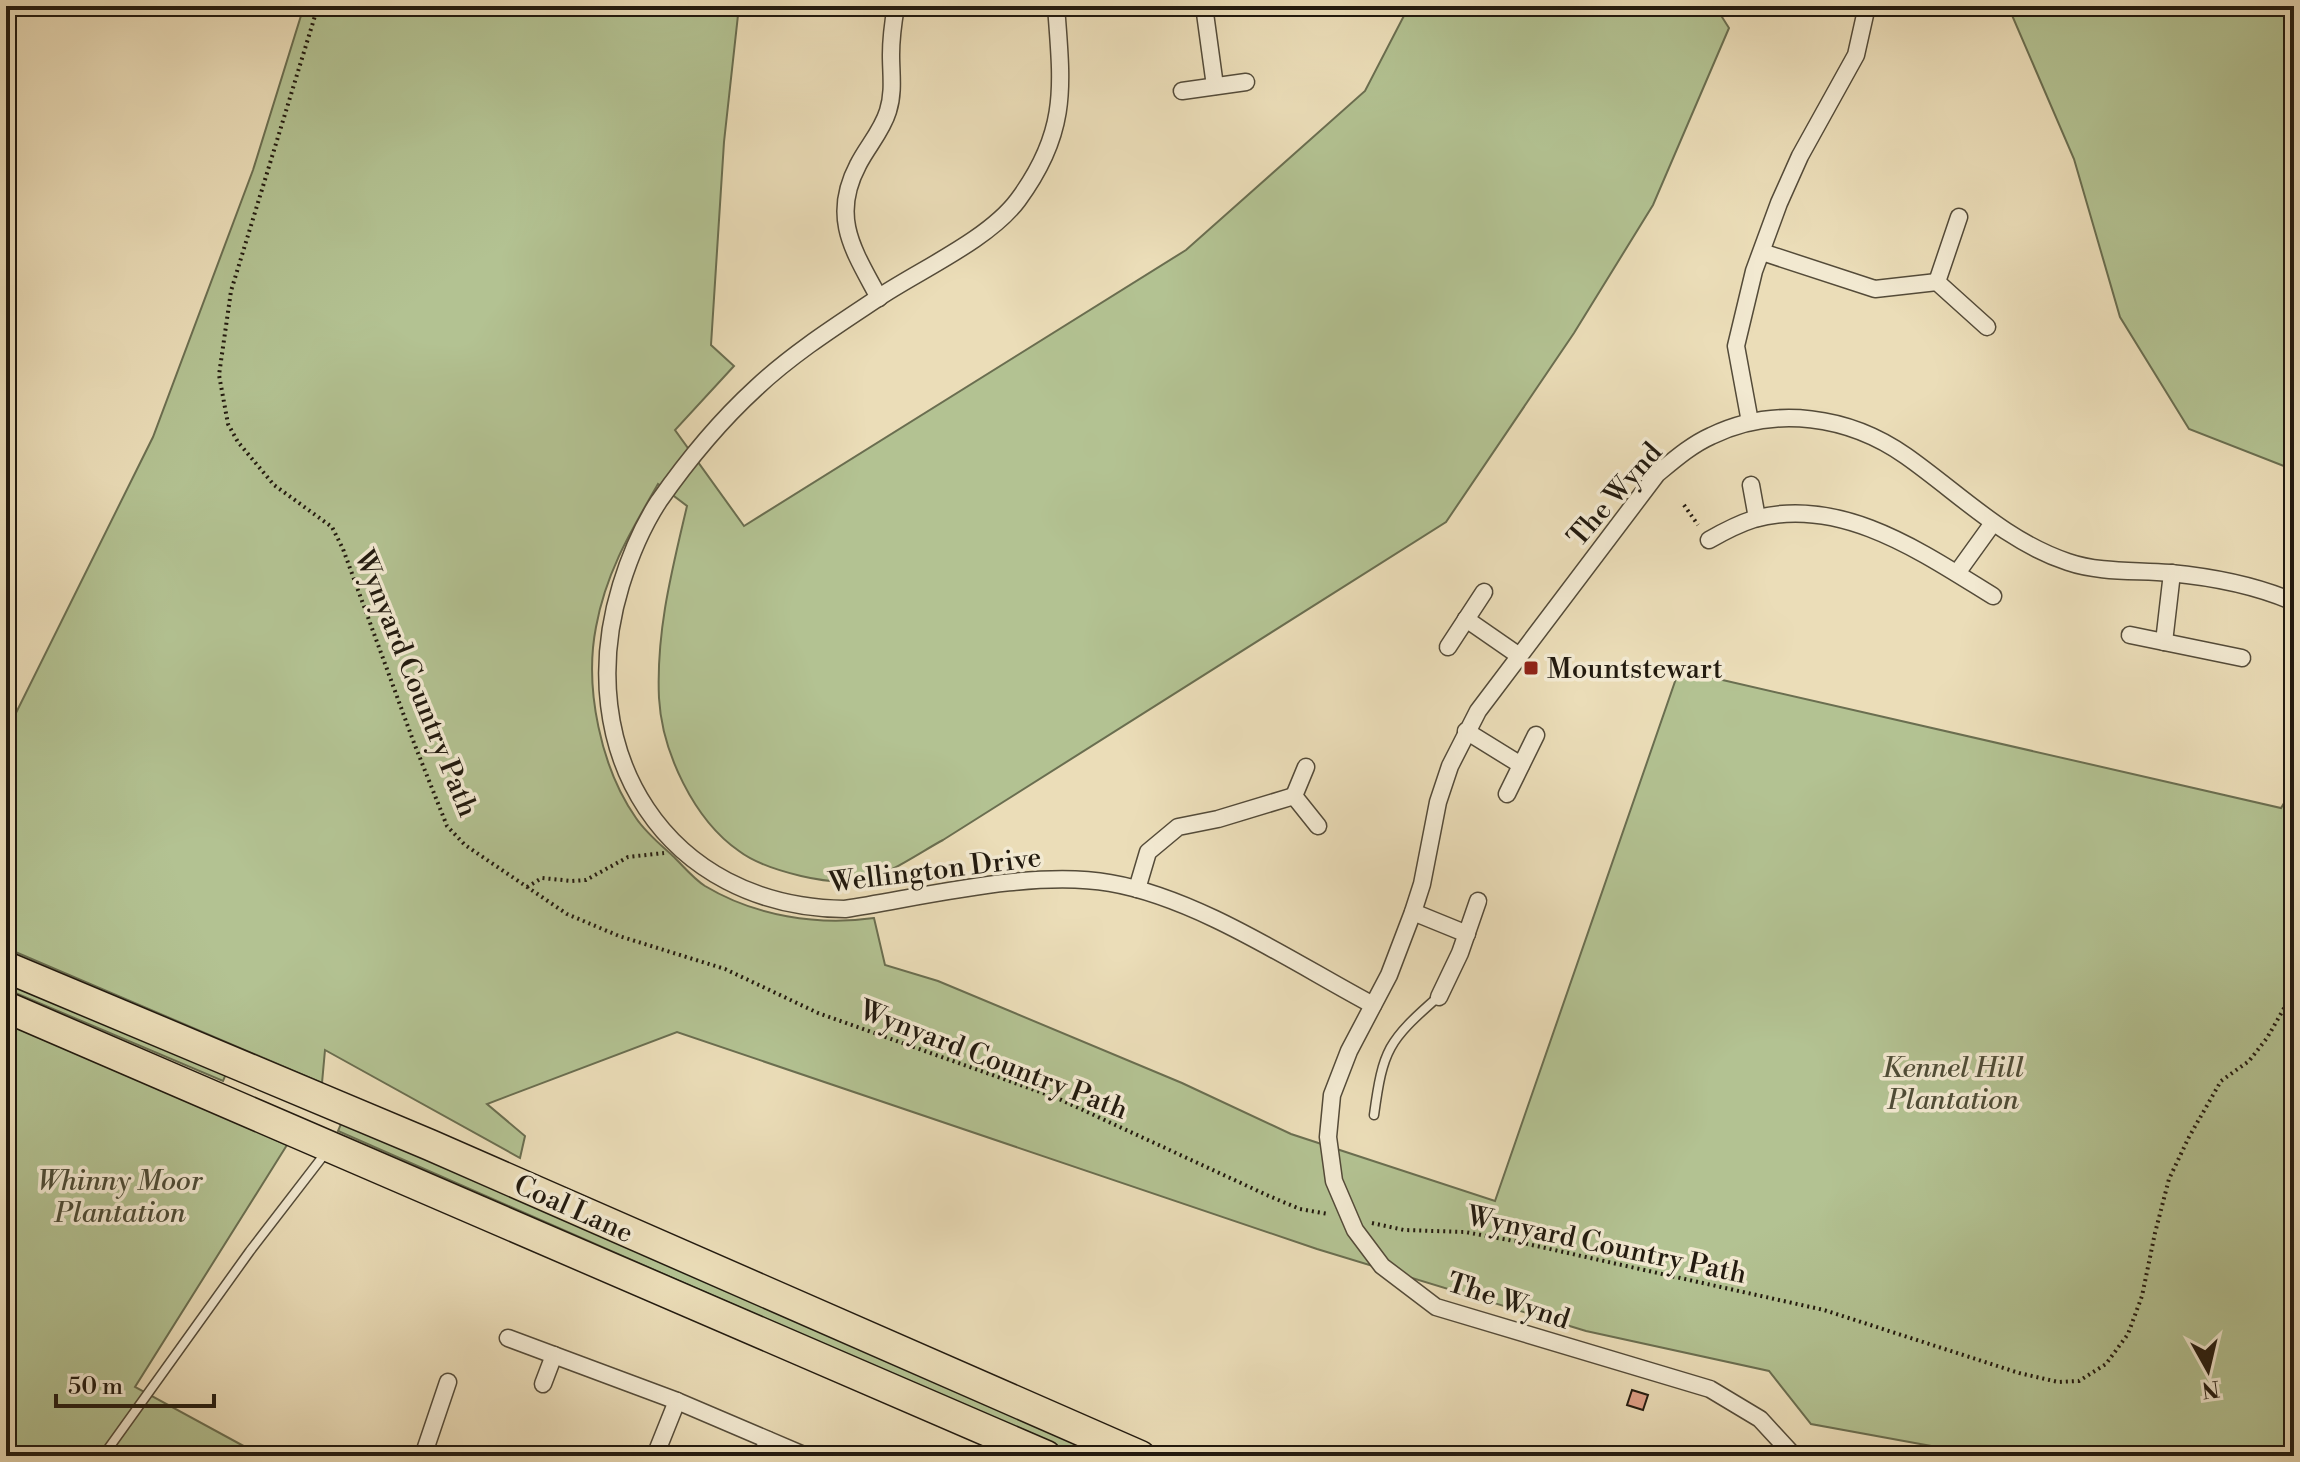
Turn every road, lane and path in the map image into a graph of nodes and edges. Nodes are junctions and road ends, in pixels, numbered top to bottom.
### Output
1 (318, 6) edge
2 (896, 6) edge
3 (1056, 6) edge
4 (1204, 6) edge
5 (1867, 6) edge
6 (1246, 82) dead end
7 (1215, 86) junction
8 (1182, 91) dead end
9 (1959, 217) dead end
10 (1762, 252) junction
11 (1937, 282) junction
12 (879, 298) junction
13 (1987, 327) dead end
14 (1750, 422) junction
15 (1751, 485) dead end
16 (1684, 505) dead end
17 (1757, 518) junction
18 (1993, 523) junction
19 (1709, 540) joint
20 (1957, 573) junction
21 (2172, 573) junction
22 (1484, 592) dead end
23 (1993, 596) dead end
24 (2294, 602) edge
25 (1466, 619) junction
26 (2130, 635) dead end
27 (2164, 642) junction
28 (1448, 647) dead end
29 (1518, 655) junction
30 (2242, 658) dead end
31 (1466, 731) junction
32 (1536, 735) dead end
33 (1521, 765) junction
34 (1306, 767) dead end
35 (1507, 794) dead end
36 (1294, 796) junction
37 (1318, 826) dead end
38 (680, 848) junction
39 (527, 887) junction
40 (1137, 889) junction
41 (1478, 901) dead end
42 (1413, 912) junction
43 (1467, 934) junction
44 (6, 967) edge
45 (2294, 991) edge
46 (1439, 997) joint
47 (1373, 1005) junction
48 (6, 1007) edge
49 (1374, 1115) dead end
50 (330, 1147) junction
51 (1349, 1217) junction
52 (508, 1338) dead end
53 (554, 1355) junction
54 (448, 1382) dead end
55 (543, 1384) dead end
56 (677, 1401) junction
57 (768, 1440) junction
58 (103, 1456) edge
59 (423, 1456) edge
60 (655, 1456) edge
61 (761, 1456) edge
62 (806, 1456) edge
63 (1046, 1456) edge
64 (1140, 1456) edge
65 (1794, 1456) edge

1 - 39 path, Wynyard Country Path
2 - 12 street
3 - 12 street, Wellington Drive
4 - 7 street
5 - 10 street
6 - 7 street
7 - 8 street
9 - 11 street
10 - 11 street
10 - 14 street
11 - 13 street
12 - 38 street, Wellington Drive
14 - 18 street, The Wynd
14 - 29 street, The Wynd
15 - 17 street
16 - 19 path
17 - 19 street
17 - 20 street
18 - 20 street
18 - 21 street, The Wynd
20 - 23 street
21 - 24 street, The Wynd
21 - 27 street
22 - 25 street
25 - 28 street
25 - 29 street
26 - 27 street
27 - 30 street
29 - 31 street, The Wynd
31 - 33 street
31 - 42 street, The Wynd
32 - 33 street
33 - 35 street
34 - 36 street
36 - 37 street
36 - 40 street
38 - 39 path
38 - 40 street, Wellington Drive
39 - 51 path, Wynyard Country Path
40 - 47 street, Wellington Drive
41 - 43 street
42 - 43 street
42 - 47 street, The Wynd
43 - 46 street
44 - 64 highway, Coal Lane
45 - 51 path, Wynyard Country Path
46 - 49 lane
47 - 51 street, The Wynd
48 - 50 highway, Coal Lane
50 - 58 lane
50 - 63 highway, Coal Lane
51 - 65 street, The Wynd
52 - 53 street
53 - 55 street
53 - 56 street
54 - 59 street
56 - 57 street
56 - 60 street
57 - 61 street
57 - 62 street

